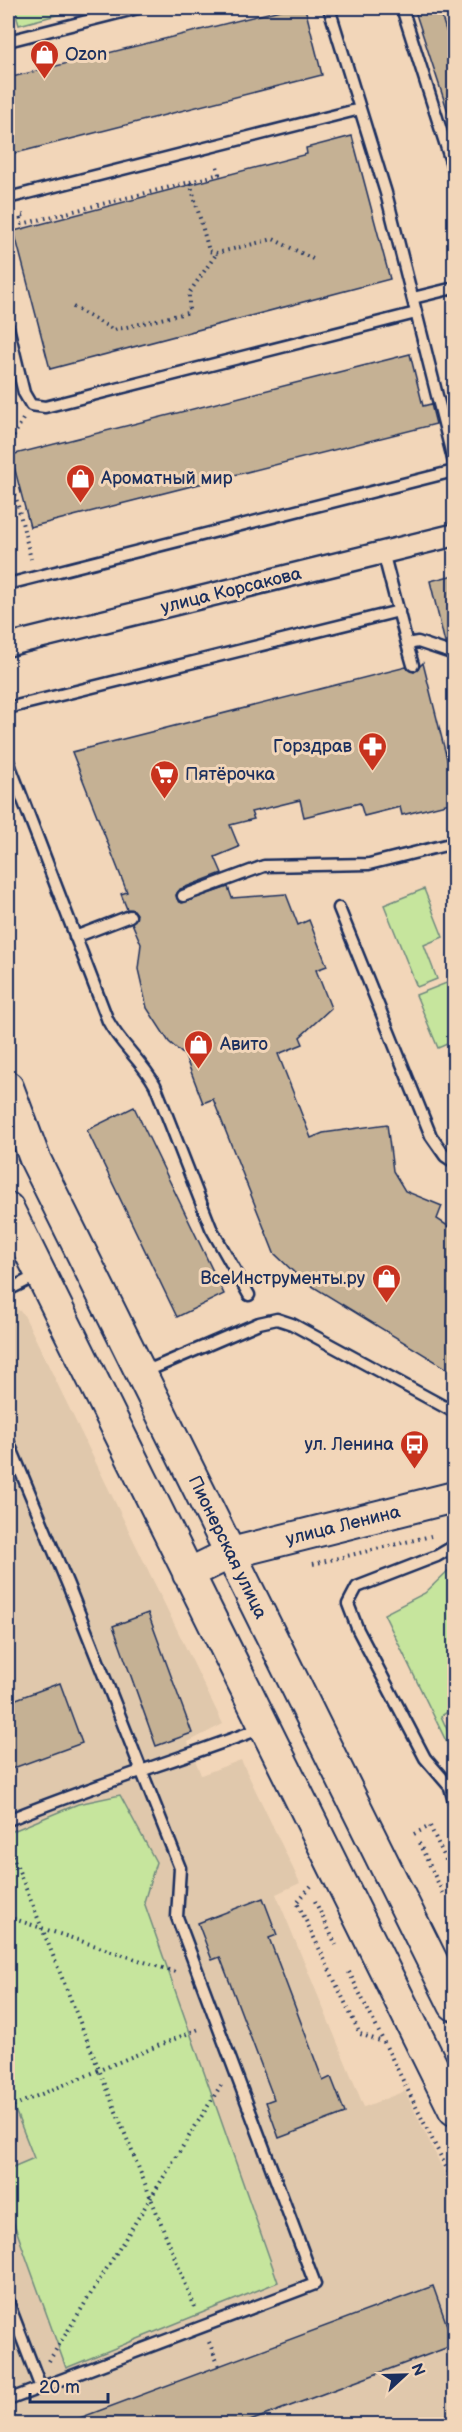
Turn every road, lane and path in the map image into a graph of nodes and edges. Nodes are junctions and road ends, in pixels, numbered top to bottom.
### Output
1 (138, 8) edge
2 (329, 8) edge
3 (402, 8) edge
4 (8, 41) edge
5 (360, 109) junction
6 (206, 169) dead end
7 (454, 171) edge
8 (190, 182) junction
9 (8, 198) edge
10 (31, 214) dead end
11 (217, 253) junction
12 (315, 260) dead end
13 (454, 288) edge
14 (413, 298) junction
15 (74, 307) dead end
16 (417, 313) junction
17 (8, 327) edge
18 (32, 405) junction
19 (8, 447) edge
20 (454, 463) edge
21 (8, 465) edge
22 (454, 471) edge
23 (454, 535) edge
24 (383, 552) junction
25 (36, 577) junction
26 (8, 584) edge
27 (399, 611) junction
28 (407, 644) junction
29 (8, 645) edge
30 (454, 654) edge
31 (413, 665) dead end
32 (8, 708) edge
33 (8, 761) edge
34 (454, 843) edge
35 (183, 896) dead end
36 (339, 908) dead end
37 (130, 916) dead end
38 (75, 937) junction
39 (8, 1087) edge
40 (454, 1162) edge
41 (8, 1208) edge
42 (40, 1274) junction
43 (8, 1290) edge
44 (249, 1295) dead end
45 (141, 1373) junction
46 (454, 1412) edge
47 (8, 1441) edge
48 (454, 1497) edge
49 (432, 1536) dead end
50 (454, 1546) edge
51 (231, 1553) junction
52 (308, 1565) dead end
53 (188, 1574) junction
54 (265, 1727) junction
55 (143, 1771) junction
56 (454, 1776) edge
57 (450, 1787) junction
58 (454, 1802) edge
59 (8, 1820) edge
60 (414, 1834) dead end
61 (419, 1843) dead end
62 (8, 1844) edge
63 (454, 1877) edge
64 (311, 1886) dead end
65 (443, 1893) dead end
66 (315, 1901) dead end
67 (8, 1917) edge
68 (41, 1927) junction
69 (336, 1946) dead end
70 (349, 1972) dead end
71 (201, 1980) junction
72 (454, 2005) edge
73 (216, 2022) junction
74 (384, 2042) junction
75 (233, 2066) junction
76 (99, 2071) junction
77 (8, 2109) edge
78 (454, 2110) edge
79 (454, 2183) edge
80 (150, 2197) junction
81 (8, 2302) edge
82 (203, 2326) junction
83 (219, 2367) dead end
84 (39, 2383) junction
85 (8, 2400) edge

1 - 4 lane
2 - 5 lane
3 - 7 lane
5 - 9 lane
5 - 14 lane
6 - 8 path
8 - 10 path
8 - 11 path
11 - 12 path
11 - 15 path
13 - 14 lane
14 - 16 lane
16 - 18 lane
16 - 20 lane
17 - 18 lane
18 - 19 path
21 - 25 path
22 - 25 lane
23 - 24 street, улица Корсакова
24 - 27 lane
24 - 29 street, улица Корсакова
25 - 26 lane
27 - 28 lane
27 - 32 lane
28 - 30 lane
28 - 31 lane
33 - 38 lane
34 - 35 lane
36 - 40 lane
37 - 38 lane
38 - 44 lane
39 - 45 main road, Пионерская улица
41 - 42 main road
42 - 43 lane
42 - 53 main road
45 - 46 lane
45 - 51 main road, Пионерская улица
47 - 55 lane
48 - 51 main road, улица Ленина
49 - 52 path
50 - 57 lane
51 - 53 main road, улица Ленина
51 - 72 main road, Пионерская улица
53 - 54 main road
54 - 55 lane
54 - 78 main road
55 - 59 lane
55 - 71 lane
56 - 57 lane
57 - 58 lane
60 - 63 path
61 - 65 path
62 - 68 path
64 - 74 path
66 - 69 path
67 - 68 path
68 - 71 path
68 - 76 path
70 - 74 path
71 - 73 lane
73 - 75 lane
73 - 76 path
74 - 79 path
75 - 80 path
75 - 82 lane
76 - 77 path
76 - 80 path
80 - 82 path
80 - 84 path
81 - 84 lane
82 - 83 path
82 - 84 lane
84 - 85 lane

